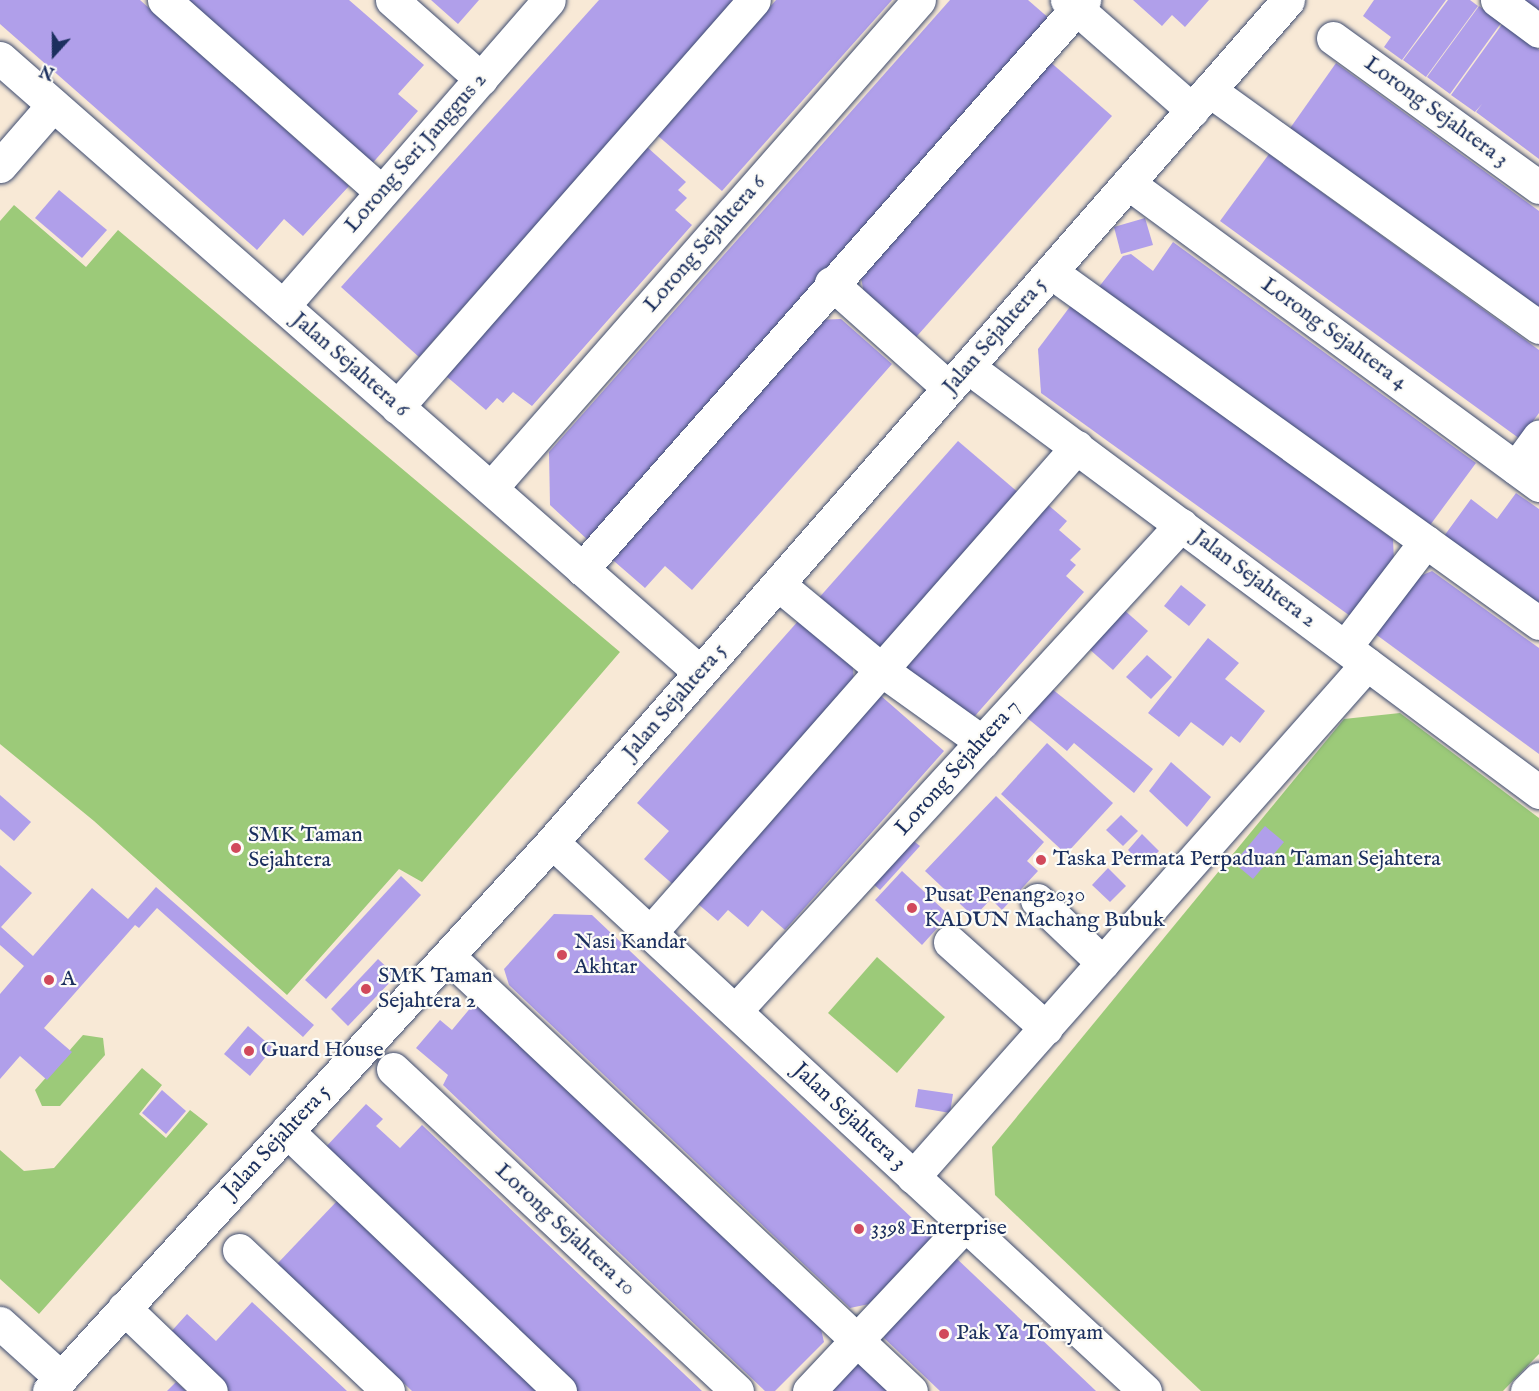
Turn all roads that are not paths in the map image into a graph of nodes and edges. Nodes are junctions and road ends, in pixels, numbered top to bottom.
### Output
1 (164, 0) edge
2 (392, 0) edge
3 (549, 0) edge
4 (754, 0) edge
5 (919, 0) edge
6 (1288, 0) edge
7 (1497, 0) edge
8 (1076, 3) edge
9 (1539, 31) edge
10 (1334, 38) dead end
11 (0, 58) edge
12 (481, 79) junction
13 (1201, 100) junction
14 (53, 105) junction
15 (0, 166) edge
16 (1128, 183) junction
17 (1539, 186) edge
18 (382, 192) junction
19 (1051, 272) junction
20 (831, 283) junction
21 (283, 306) junction
22 (1539, 327) edge
23 (959, 377) junction
24 (398, 407) junction
25 (1539, 436) edge
26 (1077, 447) junction
27 (1527, 476) edge
28 (491, 488) junction
29 (1181, 525) junction
30 (1426, 541) junction
31 (582, 569) junction
32 (778, 584) junction
33 (1539, 623) edge
34 (1356, 655) junction
35 (883, 671) junction
36 (700, 672) junction
37 (982, 742) junction
38 (1539, 792) edge
39 (552, 842) junction
40 (1038, 900) dead end
41 (650, 933) junction
42 (950, 942) dead end
43 (448, 956) junction
44 (1103, 963) junction
45 (735, 1011) junction
46 (1046, 1028) junction
47 (393, 1069) dead end
48 (287, 1131) junction
49 (914, 1177) junction
50 (965, 1225) junction
51 (238, 1250) dead end
52 (124, 1308) junction
53 (0, 1323) edge
54 (857, 1340) junction
55 (1539, 1379) edge
56 (55, 1384) edge
57 (211, 1391) edge
58 (388, 1391) edge
59 (560, 1391) edge
60 (737, 1391) edge
61 (809, 1391) edge
62 (912, 1391) edge
63 (1144, 1391) edge
64 (1527, 1391) edge

1 - 18 street
2 - 12 street
3 - 12 street, Lorong Seri Janggus 2
4 - 24 street
5 - 28 street, Lorong Sejahtera 6
6 - 13 street, Jalan Sejahtera 5
7 - 9 street
8 - 13 street
8 - 20 street
10 - 17 street, Lorong Sejahtera 3
11 - 14 street, Jalan Sejahtera 6
12 - 18 street, Lorong Seri Janggus 2
13 - 16 street, Jalan Sejahtera 5
13 - 22 street
14 - 15 street
14 - 21 street, Jalan Sejahtera 6
16 - 19 street, Jalan Sejahtera 5
16 - 27 street, Lorong Sejahtera 4
18 - 21 street, Lorong Seri Janggus 2
19 - 23 street, Jalan Sejahtera 5
19 - 30 street
20 - 23 street, Jalan Sejahtera 2
20 - 31 street
21 - 24 street, Jalan Sejahtera 6
23 - 26 street, Jalan Sejahtera 2
23 - 32 street, Jalan Sejahtera 5
24 - 28 street, Jalan Sejahtera 6
25 - 27 street
26 - 29 street, Jalan Sejahtera 2
26 - 35 street
28 - 31 street, Jalan Sejahtera 6
29 - 34 street, Jalan Sejahtera 2
29 - 37 street, Lorong Sejahtera 7
30 - 33 street
30 - 34 street
31 - 36 street, Jalan Sejahtera 6
32 - 35 street
32 - 36 street, Jalan Sejahtera 5
34 - 38 street, Jalan Sejahtera 2
34 - 44 street
35 - 37 street
35 - 41 street
36 - 39 street, Jalan Sejahtera 5
37 - 45 street, Lorong Sejahtera 7
39 - 41 street, Jalan Sejahtera 3
39 - 43 street, Jalan Sejahtera 5
40 - 44 street
41 - 45 street, Jalan Sejahtera 3
42 - 46 street
43 - 48 street, Jalan Sejahtera 5
43 - 54 street
44 - 46 street
45 - 49 street, Jalan Sejahtera 3
46 - 49 street
47 - 60 street, Lorong Sejahtera 10
48 - 52 street, Jalan Sejahtera 5
48 - 59 street
49 - 50 street, Jalan Sejahtera 3
50 - 54 street
50 - 63 street, Jalan Sejahtera 3
51 - 58 street
52 - 56 street, Jalan Sejahtera 5
52 - 57 street
53 - 56 street
54 - 61 street
54 - 62 street
55 - 64 street

